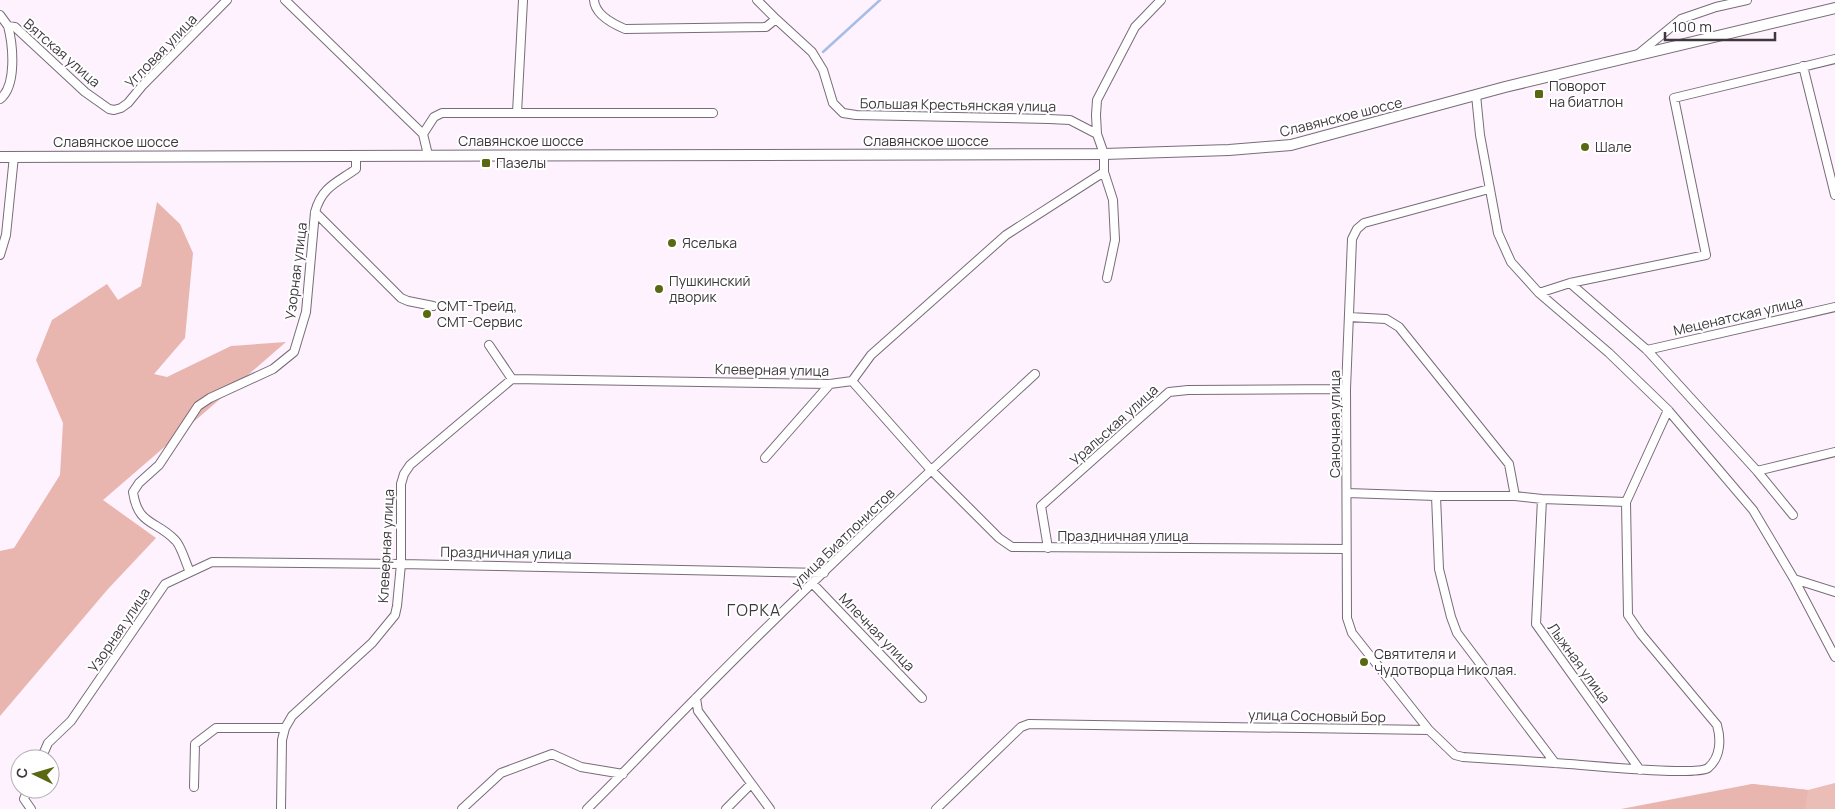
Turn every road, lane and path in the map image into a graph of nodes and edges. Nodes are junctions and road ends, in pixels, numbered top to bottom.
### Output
1 (227, 0) edge
2 (285, 0) edge
3 (523, 0) edge
4 (594, 0) edge
5 (757, 0) edge
6 (1161, 0) edge
7 (1747, 0) edge
8 (1835, 8) edge
9 (0, 15) edge
10 (776, 19) junction
11 (8, 26) junction
12 (1637, 55) junction
13 (1835, 59) edge
14 (1803, 66) junction
15 (1476, 96) junction
16 (0, 99) edge
17 (108, 109) joint
18 (517, 113) junction
19 (713, 113) dead end
20 (423, 134) junction
21 (1097, 134) junction
22 (1104, 154) junction
23 (356, 155) junction
24 (428, 155) junction
25 (0, 156) edge
26 (14, 156) junction
27 (1104, 172) junction
28 (1489, 188) junction
29 (1835, 195) edge
30 (315, 212) junction
31 (0, 255) edge
32 (1107, 278) dead end
33 (1570, 283) junction
34 (1539, 293) junction
35 (433, 306) dead end
36 (1835, 307) edge
37 (1349, 316) junction
38 (489, 345) dead end
39 (1646, 350) junction
40 (1035, 374) dead end
41 (512, 379) junction
42 (852, 381) junction
43 (830, 384) junction
44 (1346, 389) junction
45 (1668, 410) junction
46 (1835, 452) edge
47 (765, 458) dead end
48 (931, 470) junction
49 (1757, 471) junction
50 (1347, 493) junction
51 (1436, 496) junction
52 (1516, 496) junction
53 (1542, 499) junction
54 (1626, 502) junction
55 (1793, 515) dead end
56 (1048, 548) junction
57 (1346, 550) junction
58 (401, 564) junction
59 (190, 572) junction
60 (824, 573) junction
61 (1794, 579) junction
62 (813, 584) junction
63 (1835, 592) edge
64 (1835, 657) edge
65 (696, 698) junction
66 (922, 698) dead end
67 (285, 728) junction
68 (1429, 730) junction
69 (45, 749) edge
70 (1555, 763) junction
71 (1640, 770) junction
72 (623, 774) junction
73 (751, 784) junction
74 (194, 787) dead end
75 (281, 809) edge
76 (462, 809) edge
77 (587, 809) edge
78 (726, 809) edge
79 (770, 809) edge
80 (936, 809) edge

1 - 17 street, Угловая улица
2 - 20 street
3 - 18 street
4 - 10 street
5 - 10 street, Большая Крестьянская улица
6 - 21 street
7 - 12 street
8 - 12 main road, Славянское шоссе
9 - 11 street, Вятская улица
10 - 21 street, Большая Крестьянская улица
11 - 16 street
11 - 17 street, Вятская улица
12 - 15 main road, Славянское шоссе
13 - 14 street
14 - 29 street
14 - 33 street
15 - 22 main road, Славянское шоссе
15 - 28 street
18 - 19 street
18 - 20 street
20 - 24 street
21 - 22 street
22 - 24 main road, Славянское шоссе
22 - 27 street
23 - 24 main road, Славянское шоссе
23 - 26 main road, Славянское шоссе
23 - 30 street, Узорная улица
25 - 26 main road, Славянское шоссе
26 - 31 street
27 - 32 street
27 - 42 street
28 - 34 street
28 - 37 street, Саночная улица
30 - 35 street
30 - 59 street, Узорная улица
33 - 34 street
33 - 39 street
34 - 45 street
36 - 39 street, Меценатская улица
37 - 44 street, Саночная улица
37 - 52 street
38 - 41 street
39 - 49 street
40 - 48 street, улица Биатлонистов
41 - 43 street, Клеверная улица
41 - 58 street, Клеверная улица
42 - 43 street, Клеверная улица
42 - 48 street, Праздничная улица
43 - 47 street
44 - 50 street, Саночная улица
44 - 56 street, Уральская улица
45 - 54 street
45 - 61 street
46 - 49 street
48 - 56 street, Праздничная улица
48 - 60 street, улица Биатлонистов
49 - 55 street
50 - 51 street
50 - 57 street, Саночная улица
51 - 52 street
51 - 70 street
52 - 53 street
53 - 54 street
53 - 71 street, Лыжная улица
54 - 71 street
56 - 57 street, Праздничная улица
57 - 68 street, Саночная улица
58 - 59 street, Праздничная улица
58 - 60 street, Праздничная улица
58 - 67 street, Клеверная улица
59 - 69 street, Узорная улица
60 - 62 street, улица Биатлонистов
61 - 63 street
61 - 64 street
62 - 65 street, улица Биатлонистов
62 - 66 street, Млечная улица
65 - 72 street, улица Биатлонистов
65 - 73 street
67 - 74 street
67 - 75 street
68 - 70 street
68 - 80 street, улица Сосновый Бор
70 - 71 street
72 - 76 street
72 - 77 street, улица Биатлонистов
73 - 78 street
73 - 79 street

